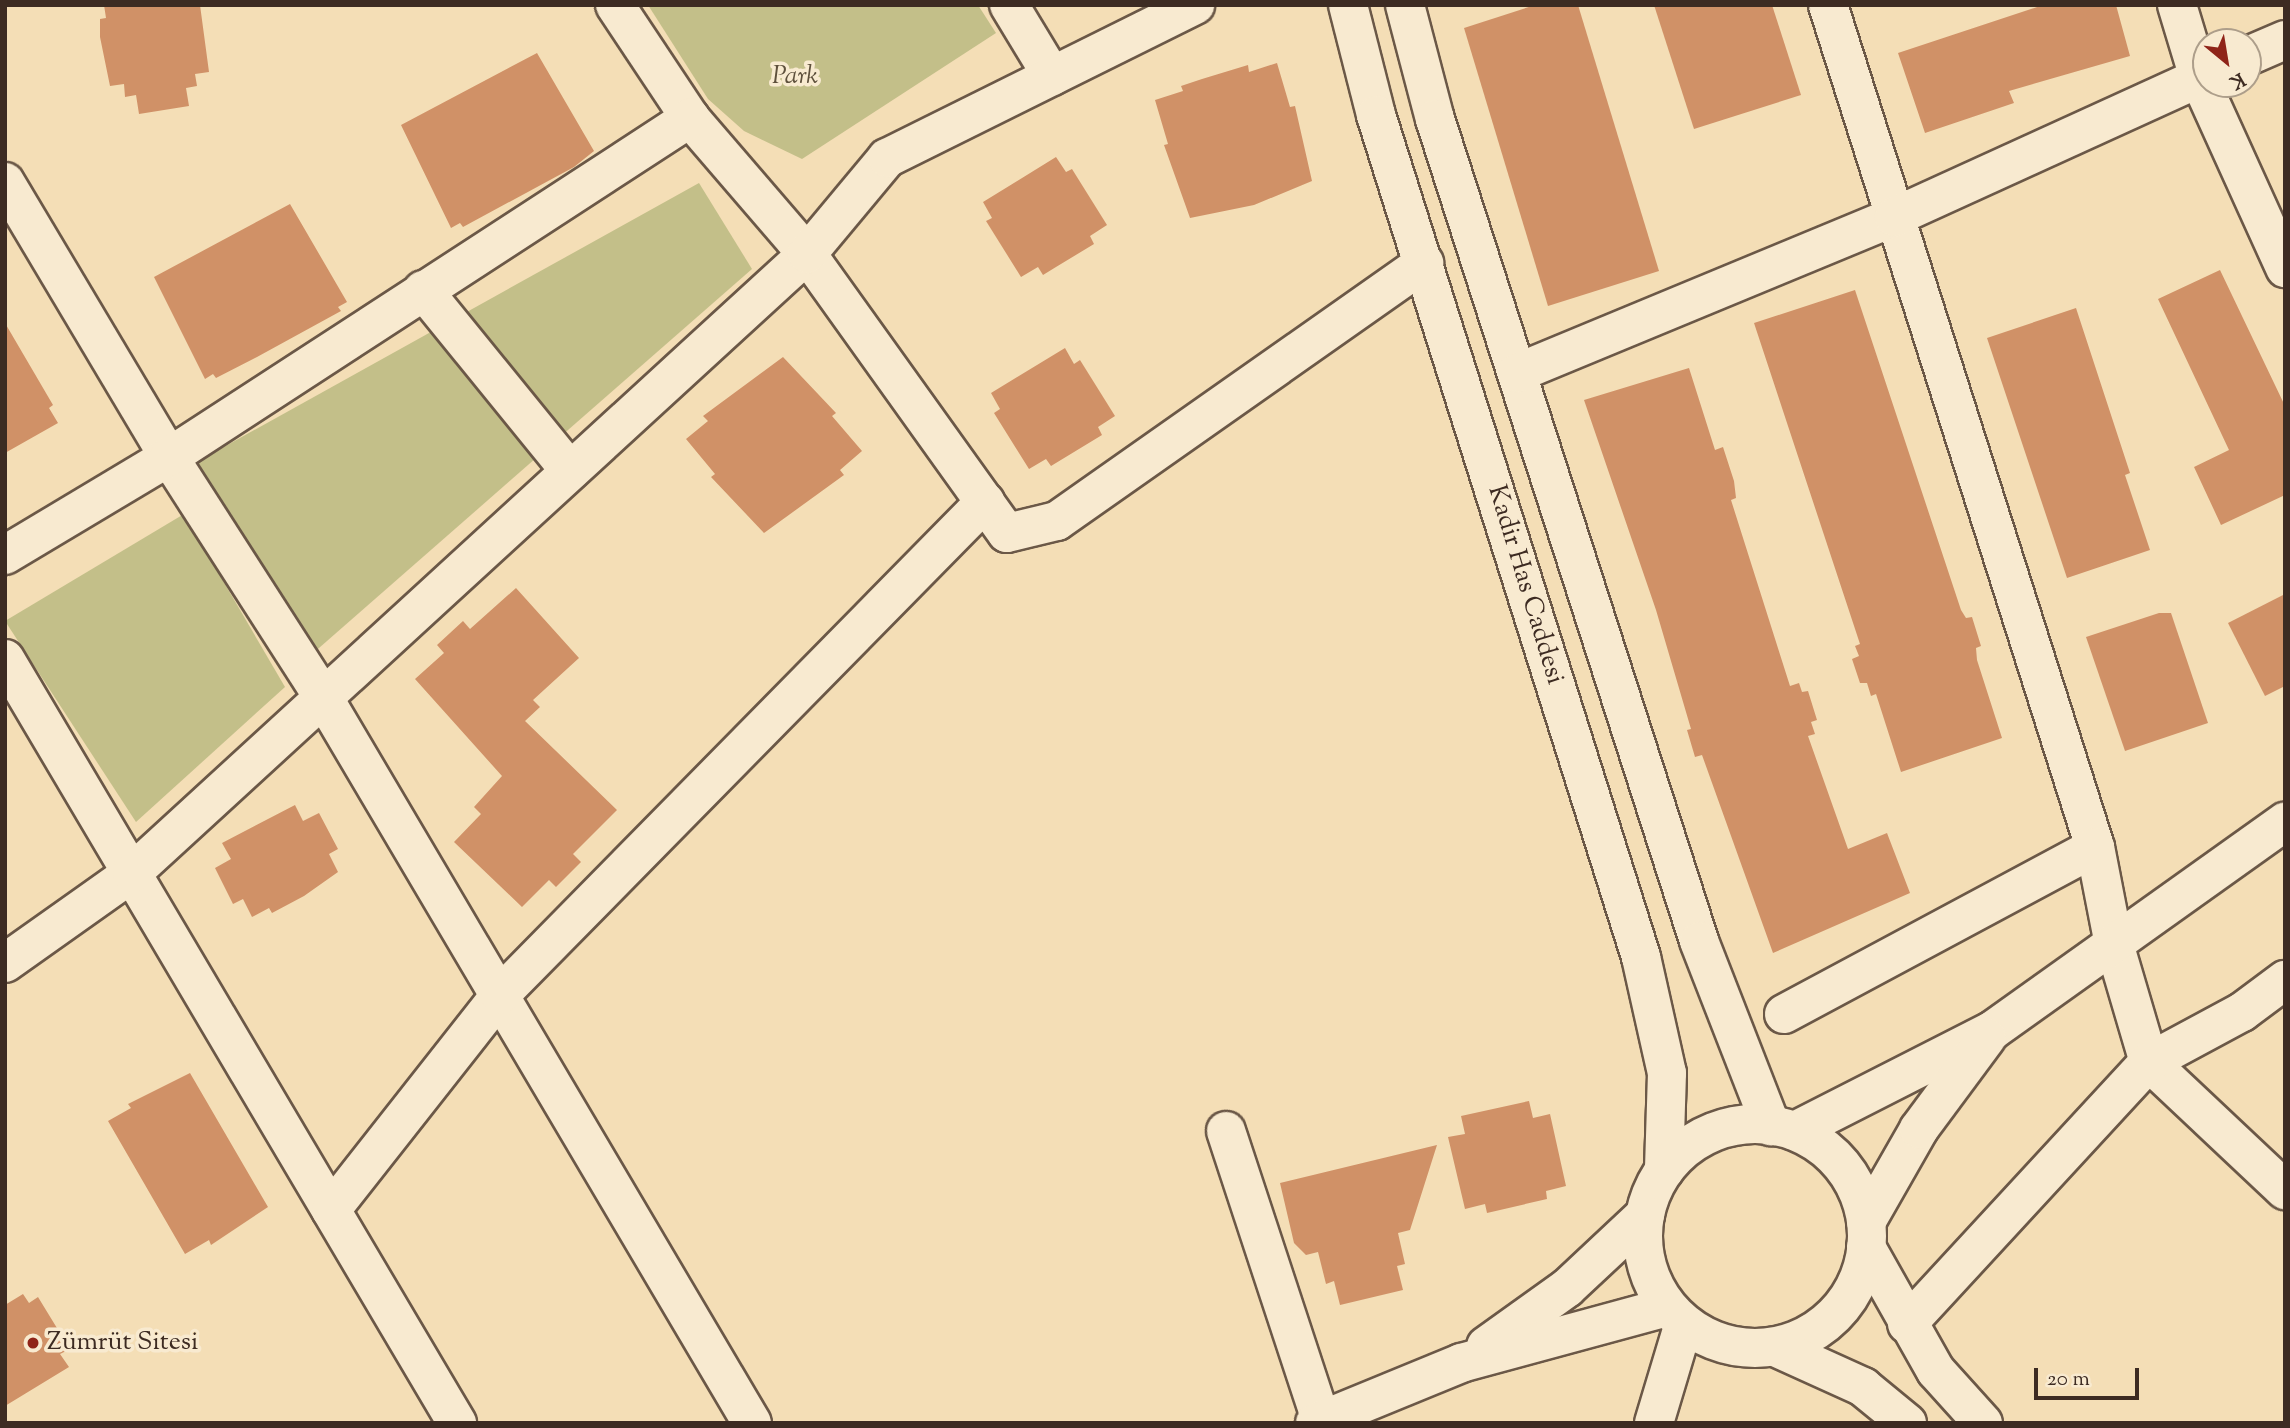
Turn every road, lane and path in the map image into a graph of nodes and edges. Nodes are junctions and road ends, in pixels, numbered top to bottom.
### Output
1 (615, 5) edge
2 (1009, 5) edge
3 (1195, 5) edge
4 (1348, 5) edge
5 (1405, 5) edge
6 (1828, 5) edge
7 (2177, 5) edge
8 (2285, 40) edge
9 (2192, 47) edge
10 (2262, 50) edge
11 (1052, 76) junction
12 (2192, 82) edge
13 (2212, 98) edge
14 (690, 118) junction
15 (5, 182) edge
16 (1894, 217) junction
17 (807, 254) junction
18 (1424, 263) junction
19 (2285, 268) edge
20 (423, 289) junction
21 (1517, 373) junction
22 (169, 457) junction
23 (570, 471) junction
24 (985, 502) junction
25 (5, 555) edge
26 (5, 659) edge
27 (323, 697) junction
28 (2285, 822) edge
29 (2095, 847) junction
30 (132, 873) junction
31 (2113, 940) junction
32 (5, 963) edge
33 (2285, 980) edge
34 (500, 995) junction
35 (1784, 1014) dead end
36 (1993, 1030) junction
37 (2149, 1062) junction
38 (1783, 1128) junction
39 (1226, 1131) dead end
40 (1664, 1171) junction
41 (2285, 1189) edge
42 (331, 1210) junction
43 (1645, 1215) junction
44 (1866, 1235) junction
45 (1676, 1315) junction
46 (1907, 1324) junction
47 (1775, 1347) junction
48 (1461, 1363) junction
49 (1318, 1421) edge
50 (457, 1423) edge
51 (752, 1423) edge
52 (1654, 1423) edge
53 (1907, 1423) edge
54 (1983, 1423) edge

1 - 14 street
2 - 11 street
3 - 11 street
4 - 18 street, Kadir Has Caddesi
5 - 21 street
6 - 16 street
7 - 9 street
8 - 10 street
11 - 17 street
12 - 16 street
13 - 19 street
14 - 17 street
14 - 20 street
15 - 22 street
16 - 21 street
16 - 29 street
17 - 23 street
17 - 24 street
18 - 24 street
18 - 40 street, Kadir Has Caddesi
20 - 22 street
20 - 23 street
21 - 38 street
22 - 25 street
22 - 27 street
23 - 27 street
24 - 34 street
26 - 30 street
27 - 30 street
27 - 34 street
28 - 31 street
29 - 31 street
29 - 35 street
30 - 32 street
30 - 42 street
31 - 36 street
31 - 37 street
33 - 37 street
34 - 42 street
34 - 51 street
36 - 38 street
36 - 44 street
37 - 41 street
37 - 46 street
38 - 40 street
38 - 44 street
39 - 49 street
40 - 43 street
42 - 50 street
43 - 45 street
43 - 48 street
44 - 46 street
44 - 47 street
45 - 47 street
45 - 48 street
45 - 52 street
46 - 54 street
47 - 53 street
48 - 49 street

